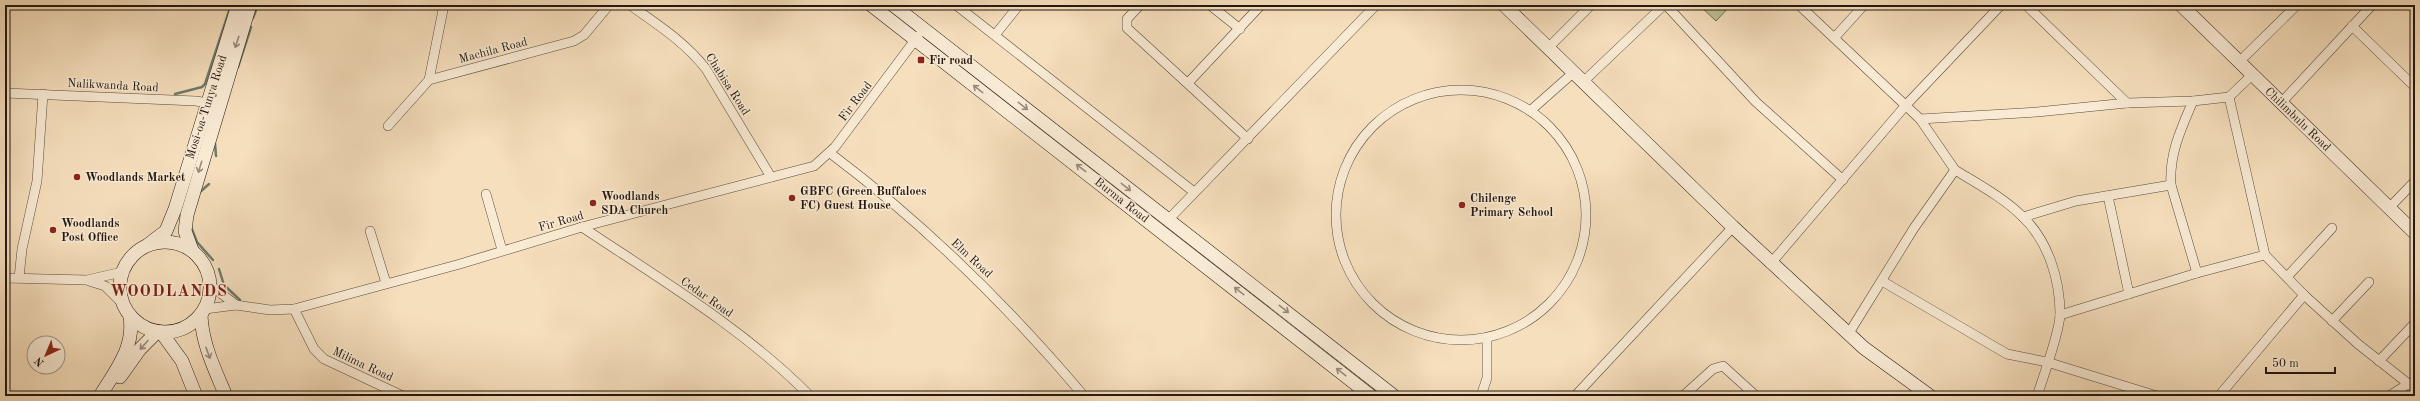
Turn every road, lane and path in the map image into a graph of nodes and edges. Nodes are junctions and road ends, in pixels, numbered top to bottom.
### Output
1 (238, 5) edge
2 (250, 5) edge
3 (444, 5) edge
4 (609, 5) edge
5 (630, 5) edge
6 (871, 5) edge
7 (893, 5) edge
8 (956, 5) edge
9 (1020, 5) edge
10 (1140, 5) edge
11 (1210, 5) edge
12 (1261, 5) edge
13 (1376, 5) edge
14 (1504, 5) edge
15 (1591, 5) edge
16 (1665, 5) edge
17 (1799, 5) edge
18 (1864, 5) edge
19 (2001, 5) edge
20 (2026, 5) edge
21 (2180, 5) edge
22 (2297, 5) edge
23 (2372, 5) edge
24 (2352, 26) junction
25 (924, 28) junction
26 (1240, 29) junction
27 (995, 35) junction
28 (1835, 37) junction
29 (916, 40) junction
30 (1548, 48) junction
31 (2239, 62) junction
32 (1573, 73) junction
33 (2252, 75) junction
34 (429, 80) junction
35 (2413, 81) edge
36 (1583, 82) junction
37 (1188, 83) junction
38 (5, 93) edge
39 (42, 94) junction
40 (2229, 97) junction
41 (2193, 101) junction
42 (213, 103) junction
43 (2127, 103) junction
44 (2281, 103) junction
45 (1906, 105) junction
46 (1530, 111) junction
47 (1920, 119) junction
48 (388, 126) dead end
49 (1248, 139) junction
50 (830, 153) junction
51 (1955, 170) junction
52 (771, 177) junction
53 (1843, 180) junction
54 (2415, 181) edge
55 (2170, 185) junction
56 (1194, 192) junction
57 (486, 194) dead end
58 (2108, 196) junction
59 (2389, 208) junction
60 (2023, 217) junction
61 (1168, 220) junction
62 (582, 227) junction
63 (1733, 227) junction
64 (2332, 228) dead end
65 (370, 231) dead end
66 (2415, 233) edge
67 (147, 246) junction
68 (192, 250) junction
69 (502, 250) junction
70 (2265, 255) junction
71 (1772, 262) junction
72 (122, 272) junction
73 (2197, 272) junction
74 (2287, 277) junction
75 (5, 278) edge
76 (19, 278) junction
77 (88, 280) junction
78 (1882, 281) junction
79 (2369, 282) dead end
80 (386, 283) junction
81 (210, 285) junction
82 (2129, 294) junction
83 (2304, 295) junction
84 (123, 304) junction
85 (236, 305) junction
86 (294, 309) junction
87 (203, 312) junction
88 (2060, 315) junction
89 (130, 317) junction
90 (2332, 321) junction
91 (2415, 323) edge
92 (159, 332) junction
93 (1848, 333) junction
94 (1488, 338) junction
95 (2379, 361) junction
96 (2047, 362) junction
97 (2411, 387) edge
98 (100, 396) edge
99 (108, 396) edge
100 (196, 396) edge
101 (226, 396) edge
102 (403, 396) edge
103 (810, 396) edge
104 (1084, 396) edge
105 (1371, 396) edge
106 (1394, 396) edge
107 (1481, 396) edge
108 (1575, 396) edge
109 (1684, 396) edge
110 (1756, 396) edge
111 (1930, 396) edge
112 (2037, 396) edge
113 (2157, 396) edge
114 (2219, 396) edge
115 (2389, 396) edge

1 - 42 main road, Mosi-oa-Tunya Road
2 -> 42 main road, Mosi-oa-Tunya Road
3 - 34 street
4 - 34 street, Machila Road
5 - 52 street, Chabisa Road
6 - 29 main road, Burma Road
7 - 25 main road, Burma Road
8 - 27 street
9 - 27 street
10 - 37 street
11 - 26 street
12 - 26 street
13 - 49 street
14 - 30 main road
15 - 30 street
16 - 36 street
16 - 53 street
17 - 28 street
18 - 28 street
19 - 45 street
20 - 43 street
21 - 31 main road, Chilimbulu Road
22 - 31 street
23 - 24 street
24 - 35 street
24 - 44 street
25 - 29 street, Fir Road
25 -> 61 main road, Burma Road
26 - 37 street
27 - 56 street
28 - 45 street
29 - 50 street, Fir Road
105 -> 29 main road, Burma Road
30 - 32 main road
31 - 33 main road, Chilimbulu Road
32 - 36 main road
32 - 46 street
33 - 40 street
33 - 44 main road, Chilimbulu Road
34 - 48 street
36 - 63 main road
37 - 49 street
38 - 39 street, Nalikwanda Road
39 - 42 street, Nalikwanda Road
39 - 76 street
40 - 41 street
40 - 70 street
41 - 43 street
41 - 55 street
42 - 67 main road, Mosi-oa-Tunya Road
42 -> 68 main road, Mosi-oa-Tunya Road
43 - 47 street
44 - 59 main road, Chilimbulu Road
45 - 47 street
45 - 53 street
46 - 94 street
46 - 94 street
47 - 51 street
49 - 56 street
50 - 52 street, Fir Road
50 - 104 street, Elm Road
51 - 60 street
51 - 78 street
52 - 62 street, Fir Road
53 - 71 street
54 - 59 street
55 - 58 street
55 - 73 street
56 - 61 street
57 - 69 street
58 - 60 street
58 - 82 street
59 - 66 main road, Chilimbulu Road
60 - 88 street
61 -> 106 main road, Burma Road
62 - 69 street, Fir Road
62 - 103 street, Cedar Road
63 - 71 main road
63 - 108 street
64 - 74 street
65 - 80 street
67 - 68 main road
67 - 72 main road
68 - 81 main road
69 - 80 street, Fir Road
70 - 73 street
70 - 74 street
71 - 93 main road
72 - 77 street
72 - 84 main road
73 - 82 street
74 - 83 street
75 - 76 street
76 - 77 street
77 - 84 street
78 - 93 street
78 - 96 street
79 - 90 street
80 - 86 street, Fir Road
81 - 85 street, Fir Road
81 - 87 main road
82 - 88 street
83 - 90 street
83 - 114 street
84 - 89 main road
85 - 86 street, Fir Road
85 - 87 street, Fir Road
86 - 102 street, Milima Road
87 - 92 main road
87 -> 101 main road
88 - 96 street
89 - 92 main road
89 - 98 main road
90 - 95 street
91 - 95 street
92 -> 99 main road
92 - 100 main road
93 - 111 main road
94 - 107 street
95 - 97 street
96 - 112 street
96 - 113 street
97 - 115 street
109 - 110 street

